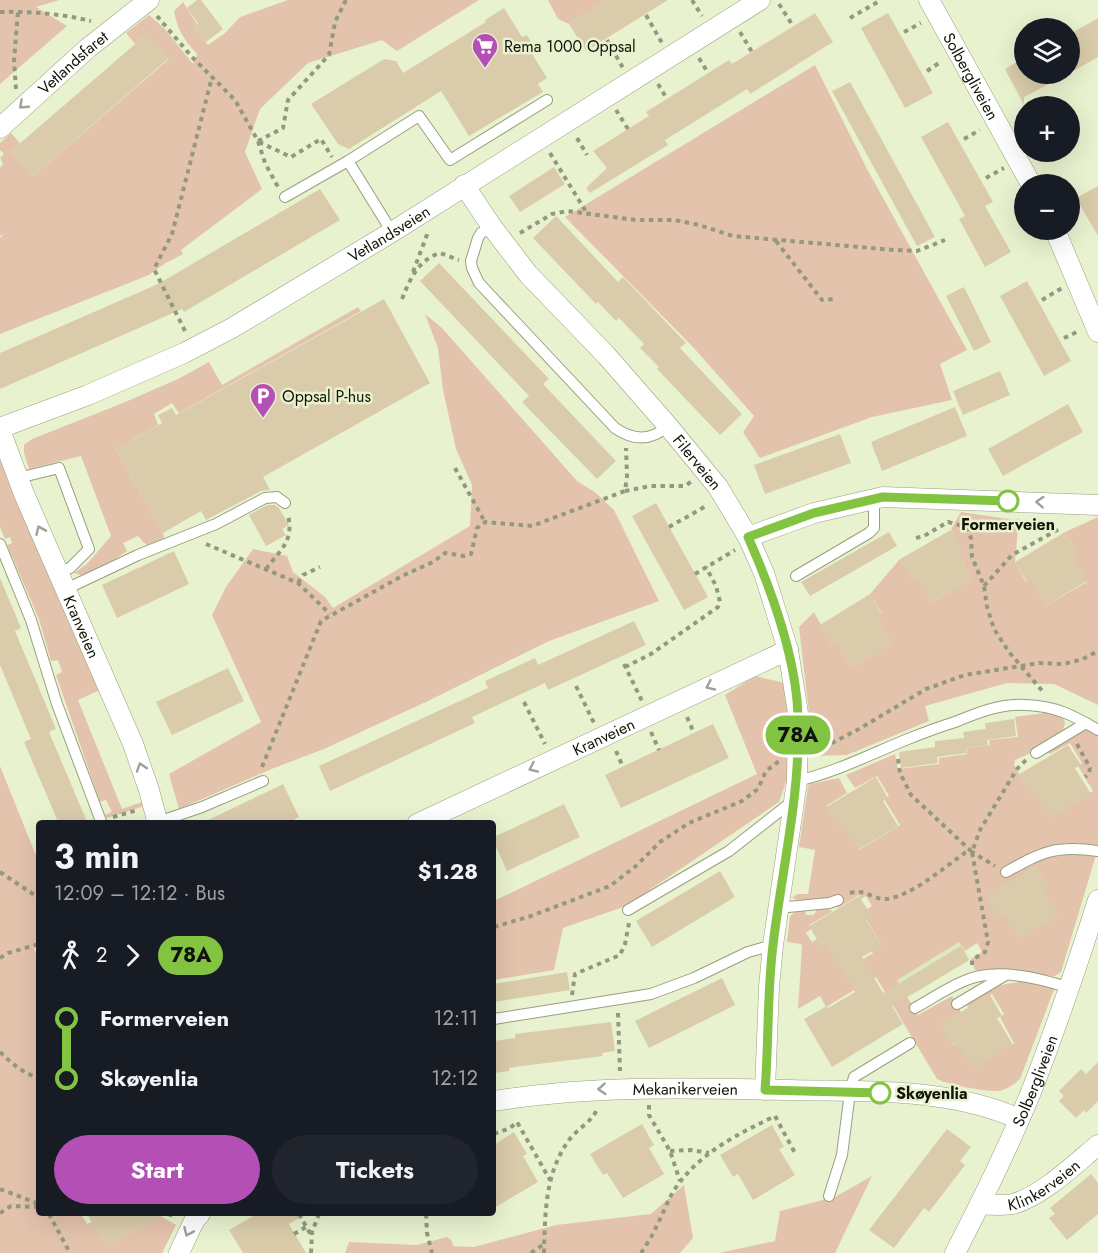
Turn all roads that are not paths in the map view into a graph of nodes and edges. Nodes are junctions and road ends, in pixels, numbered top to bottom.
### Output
1 (760, 0) edge
2 (929, 0) edge
3 (146, 2) edge
4 (547, 100) dead end
5 (0, 128) edge
6 (343, 164) junction
7 (1025, 174) edge
8 (464, 185) junction
9 (285, 197) road end
10 (492, 227) junction
11 (392, 231) junction
12 (1058, 240) edge
13 (1090, 330) edge
14 (669, 426) junction
15 (0, 429) edge
16 (18, 478) junction
17 (874, 499) junction
18 (285, 503) road end
19 (1098, 505) edge
20 (745, 542) junction
21 (0, 544) edge
22 (796, 576) dead end
23 (63, 581) junction
24 (788, 650) junction
25 (1086, 723) junction
26 (1098, 729) edge
27 (1036, 753) road end
28 (259, 783) road end
29 (795, 790) junction
30 (156, 817) edge
31 (100, 820) edge
32 (425, 820) edge
33 (1098, 852) edge
34 (1006, 872) road end
35 (838, 900) road end
36 (1098, 900) edge
37 (630, 908) road end
38 (778, 908) junction
39 (773, 945) junction
40 (1004, 976) junction
41 (1070, 988) junction
42 (957, 1004) dead end
43 (915, 1008) dead end
44 (496, 1019) edge
45 (910, 1043) dead end
46 (765, 1090) junction
47 (850, 1092) junction
48 (496, 1101) edge
49 (1019, 1119) junction
50 (1098, 1145) edge
51 (829, 1196) dead end
52 (980, 1204) junction
53 (198, 1216) edge
54 (179, 1253) edge
55 (955, 1253) edge

1 - 8 street, Vetlandsveien
2 - 7 street, Solbergliveien
3 -> 5 street, Vetlandsfaret
4 - 6 lane
6 - 9 lane
6 - 11 lane
8 - 10 street, Filerveien
8 - 11 street, Vetlandsveien
10 - 14 street, Filerveien
10 - 14 lane
11 - 15 street, Vetlandsveien
12 - 13 street
14 - 20 street, Filerveien
15 - 16 street, Kranveien
23 -> 16 street, Kranveien
16 - 23 lane
19 -> 17 street
17 - 20 street
17 - 22 lane
18 - 23 lane
20 - 24 street, Filerveien
21 - 31 lane
30 -> 23 street, Kranveien
24 - 29 street, Filerveien
24 -> 32 street, Kranveien
25 - 26 lane
25 - 27 lane
25 - 29 lane
28 - 30 lane
29 - 37 lane
29 - 38 street, Filerveien
33 - 34 lane
35 - 38 lane
36 - 41 street, Solbergliveien
38 - 39 street, Filerveien
39 - 44 lane
39 - 46 street, Filerveien
40 - 41 lane
40 - 42 lane
40 - 43 lane
41 - 49 street, Solbergliveien
45 - 47 lane
46 - 47 street, Mekanikerveien
46 -> 48 street, Mekanikerveien
47 - 49 street, Mekanikerveien
47 - 51 lane
49 - 52 street, Solbergliveien
50 - 52 street, Klinkerveien
52 - 55 street, Solbergliveien
53 -> 54 street

